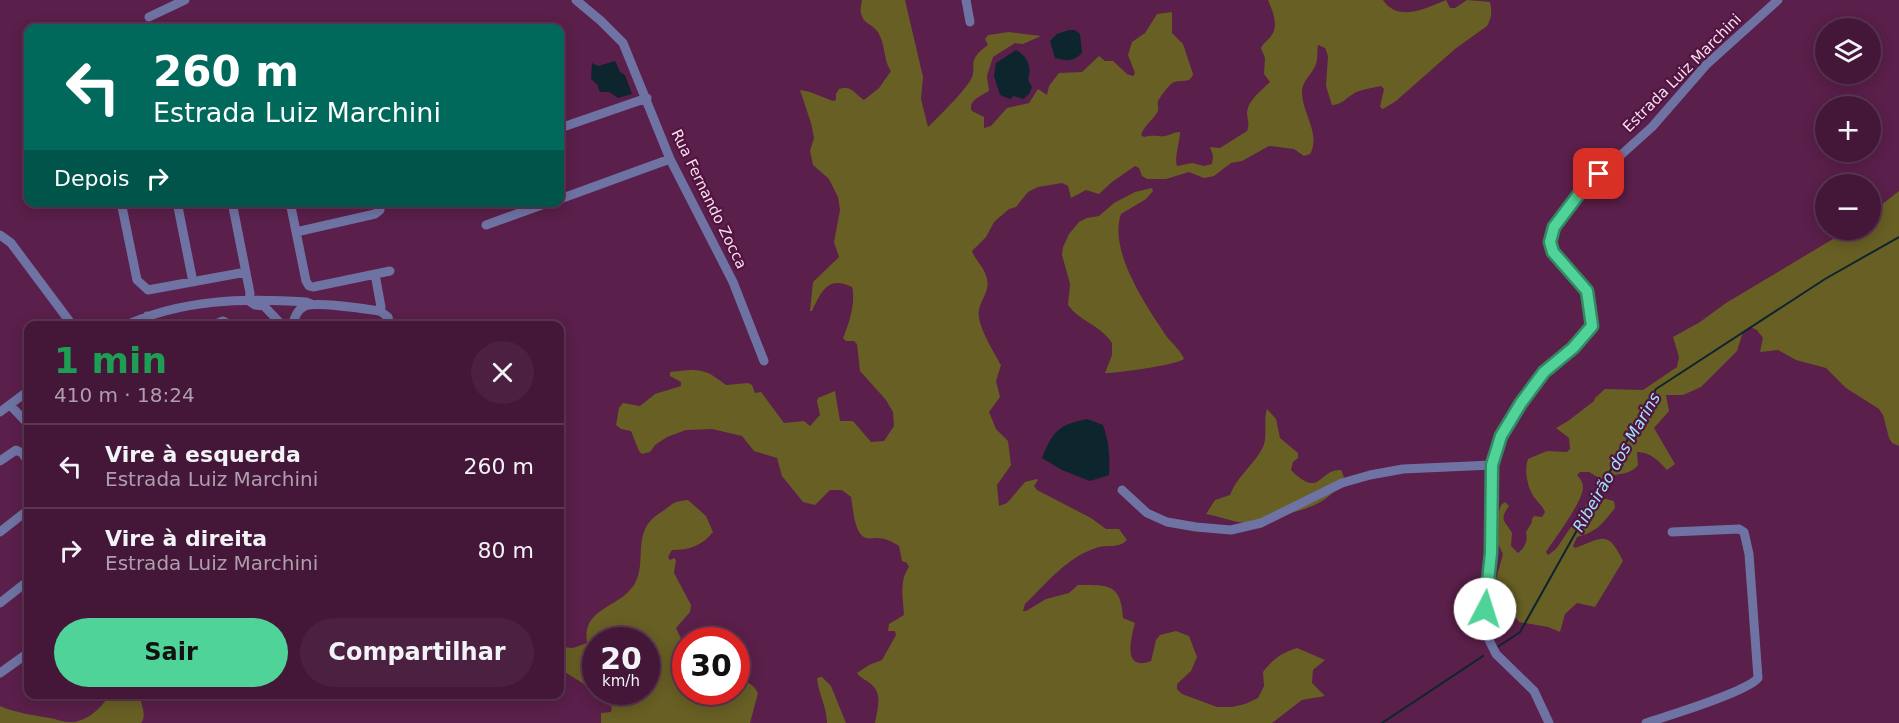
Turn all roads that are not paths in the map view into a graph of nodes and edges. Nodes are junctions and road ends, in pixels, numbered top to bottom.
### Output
1 (186, 0) edge
2 (576, 0) edge
3 (966, 0) edge
4 (1778, 0) edge
5 (149, 17) dead end
6 (970, 22) dead end
7 (647, 98) junction
8 (564, 127) edge
9 (670, 159) junction
10 (564, 198) edge
11 (122, 207) edge
12 (178, 207) edge
13 (233, 207) edge
14 (291, 207) edge
15 (379, 207) edge
16 (536, 207) edge
17 (486, 225) dead end
18 (296, 232) junction
19 (0, 235) edge
20 (390, 271) dead end
21 (246, 272) junction
22 (375, 274) junction
23 (193, 282) junction
24 (249, 301) junction
25 (311, 304) junction
26 (380, 311) junction
27 (147, 316) junction
28 (69, 321) edge
29 (136, 321) edge
30 (152, 321) edge
31 (278, 321) edge
32 (293, 321) edge
33 (389, 321) edge
34 (764, 361) dead end
35 (24, 394) edge
36 (10, 405) junction
37 (0, 412) edge
38 (24, 420) edge
39 (24, 456) edge
40 (0, 461) edge
41 (1492, 465) junction
42 (1122, 490) dead end
43 (24, 513) edge
44 (0, 532) edge
45 (1672, 532) dead end
46 (24, 584) edge
47 (0, 603) edge
48 (24, 656) edge
49 (0, 673) edge
50 (1549, 723) edge
51 (1646, 723) edge

1 - 5 street
2 - 7 street, Rua Fernando Zocca
3 - 6 street
4 - 41 street, Estrada Luiz Marchini
7 - 8 street
7 - 9 street, Rua Fernando Zocca
9 - 10 street
9 - 34 street, Rua Fernando Zocca
11 - 23 street
12 - 23 street
13 - 21 street
14 - 18 street
15 - 18 street
16 - 17 street
18 - 22 street
19 - 28 street
20 - 22 street
21 - 23 street
21 - 24 street
22 - 26 street
24 - 25 street
24 - 27 street
24 - 31 street
25 - 26 street
25 - 32 street
26 - 33 street
27 - 29 street
27 - 30 street
35 - 36 street
36 - 37 street
36 - 38 street
39 - 40 street
41 - 42 street
41 - 50 street, Estrada Luiz Marchini
43 - 44 street
45 - 51 street
46 - 47 street
48 - 49 street

